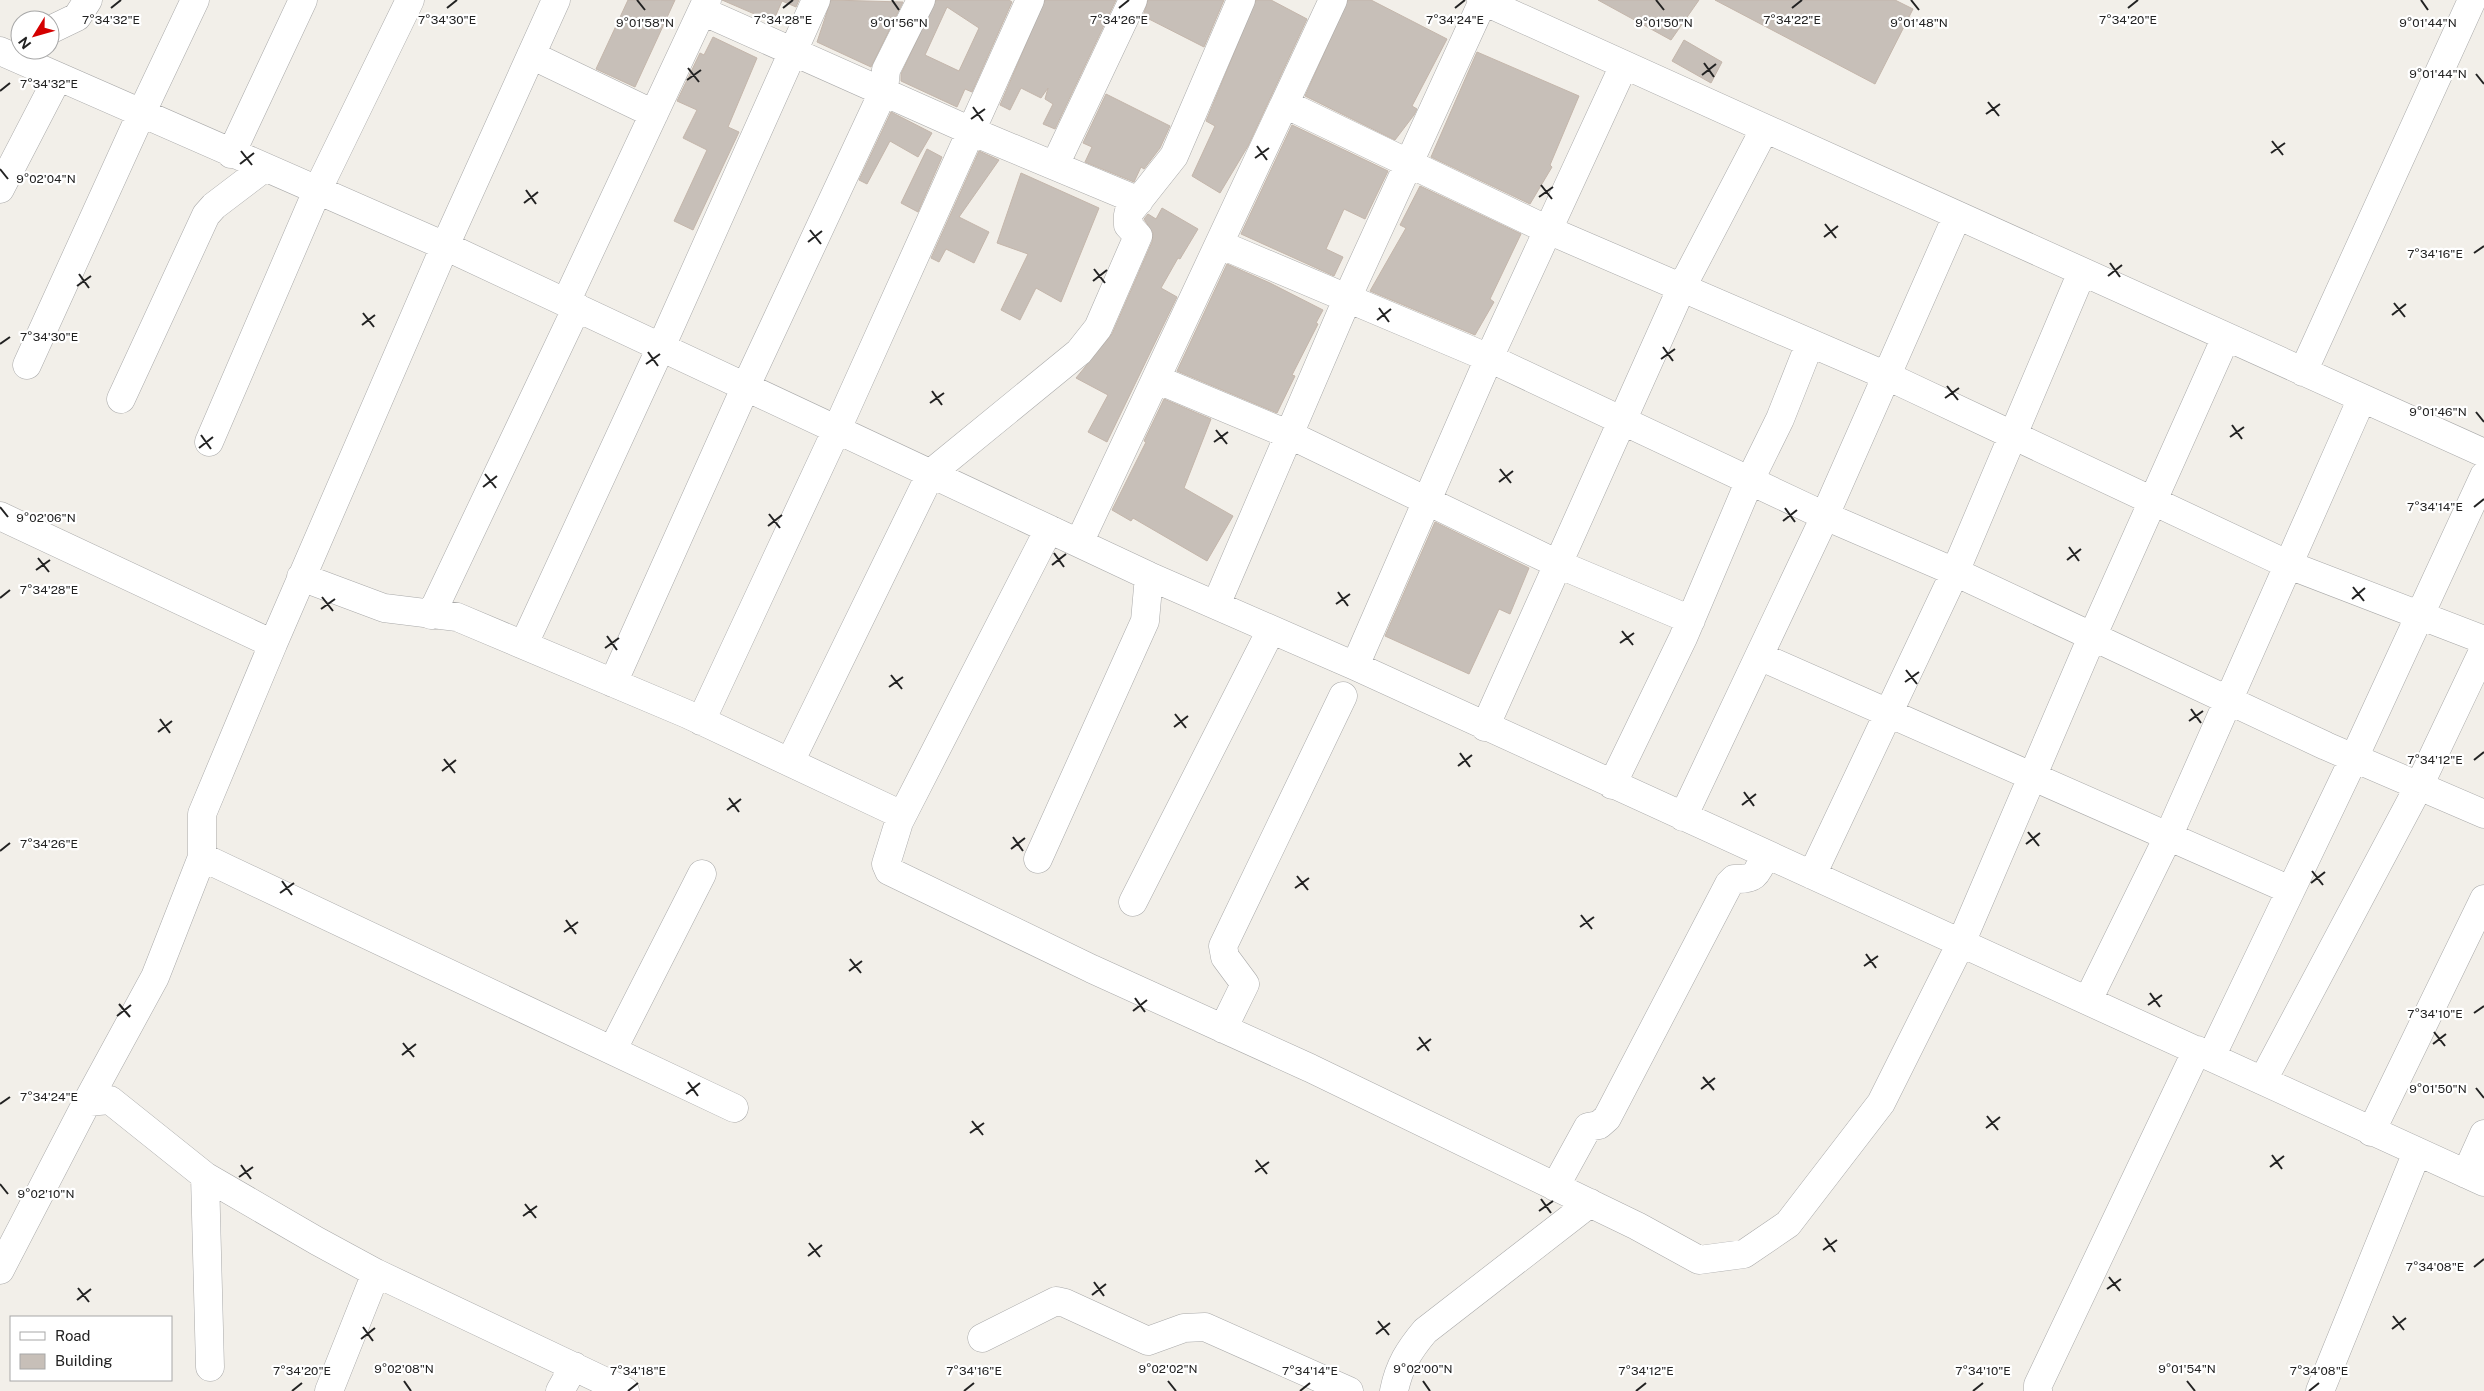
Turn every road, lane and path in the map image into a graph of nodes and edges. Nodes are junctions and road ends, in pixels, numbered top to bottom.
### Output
1 (88, 0) edge
2 (196, 0) edge
3 (303, 0) edge
4 (410, 0) edge
5 (556, 0) edge
6 (816, 0) edge
7 (921, 0) edge
8 (1030, 0) edge
9 (1133, 0) edge
10 (1241, 0) edge
11 (1333, 0) edge
12 (1482, 0) edge
13 (2472, 0) edge
14 (705, 6) edge
15 (60, 25) edge
16 (9, 50) edge
17 (792, 50) junction
18 (531, 55) junction
19 (1624, 65) junction
20 (58, 76) junction
21 (884, 90) junction
22 (1285, 104) junction
23 (141, 114) junction
24 (654, 114) junction
25 (1764, 130) junction
26 (971, 131) junction
27 (231, 154) junction
28 (1408, 163) junction
29 (1055, 166) junction
30 (264, 168) junction
31 (0, 189) edge
32 (317, 192) junction
33 (1139, 201) junction
34 (1957, 216) junction
35 (1548, 230) junction
36 (1219, 244) junction
37 (445, 246) junction
38 (2082, 272) junction
39 (1682, 287) junction
40 (1347, 299) junction
41 (572, 304) junction
42 (2226, 337) junction
43 (1810, 343) junction
44 (661, 346) junction
45 (1489, 358) junction
46 (27, 365) dead end
47 (2303, 372) junction
48 (1886, 376) junction
49 (1156, 379) junction
50 (746, 386) junction
51 (2362, 398) junction
52 (121, 399) dead end
53 (1623, 419) junction
54 (837, 429) junction
55 (1290, 435) junction
56 (2012, 436) junction
57 (208, 442) dead end
58 (2484, 454) edge
59 (931, 473) junction
60 (2484, 476) edge
61 (1750, 480) junction
62 (1426, 502) junction
63 (2153, 502) junction
64 (0, 516) edge
65 (1825, 516) junction
66 (1049, 529) junction
67 (1079, 543) junction
68 (1558, 564) junction
69 (2290, 565) junction
70 (1955, 572) junction
71 (1149, 576) junction
72 (301, 578) junction
73 (1216, 605) junction
74 (431, 615) junction
75 (2419, 615) junction
76 (1691, 620) junction
77 (1271, 630) junction
78 (2092, 637) junction
79 (2484, 640) edge
80 (274, 644) junction
81 (524, 644) junction
82 (2484, 649) edge
83 (1759, 656) junction
84 (1355, 666) junction
85 (613, 683) junction
86 (1343, 696) dead end
87 (2230, 701) junction
88 (1888, 713) junction
89 (701, 721) junction
90 (1485, 727) junction
91 (2354, 758) junction
92 (790, 762) junction
93 (2032, 775) junction
94 (1612, 785) junction
95 (2419, 786) junction
96 (2484, 814) edge
97 (902, 816) junction
98 (1683, 817) junction
99 (2168, 837) junction
100 (1765, 854) junction
101 (202, 857) junction
102 (1038, 860) dead end
103 (702, 874) dead end
104 (1812, 875) junction
105 (2290, 890) junction
106 (2484, 899) edge
107 (1134, 902) dead end
108 (1960, 942) junction
109 (2088, 1000) junction
110 (1223, 1029) junction
111 (613, 1049) junction
112 (2204, 1054) junction
113 (2263, 1080) junction
114 (87, 1102) junction
115 (734, 1108) dead end
116 (2371, 1132) junction
117 (2484, 1134) edge
118 (2417, 1152) junction
119 (205, 1176) junction
120 (2475, 1178) edge
121 (1556, 1187) junction
122 (1590, 1203) junction
123 (0, 1270) edge
124 (376, 1273) junction
125 (982, 1338) dead end
126 (574, 1366) junction
127 (210, 1367) dead end
128 (329, 1391) edge
129 (560, 1391) edge
130 (625, 1391) edge
131 (1349, 1391) edge
132 (1394, 1391) edge
133 (2038, 1391) edge
134 (2320, 1391) edge

1 - 15 street
2 - 23 street
3 - 27 street
4 - 32 street
5 - 18 street
6 - 17 street
7 - 21 street
8 - 26 street
9 - 29 street
10 - 33 street
11 - 22 street
12 - 19 street
12 - 28 street
13 - 47 street
14 - 17 street
14 - 24 street
16 - 20 street
17 - 21 street
17 - 44 street
18 - 24 street
18 - 37 street
19 - 25 street
19 - 35 street
20 - 23 street
20 - 31 street
21 - 26 street
21 - 50 street
22 - 28 street
22 - 36 street
23 - 27 street
23 - 46 street
24 - 41 street
25 - 34 street
25 - 39 street
26 - 29 street
26 - 54 street
27 - 30 street
28 - 35 street
28 - 40 street
29 - 33 street
30 - 32 street
30 - 52 street
32 - 37 street
32 - 57 street
33 - 59 street
34 - 38 street
34 - 48 street
35 - 39 street
35 - 45 street
36 - 40 street
36 - 49 street
37 - 41 street
37 - 72 street
38 - 42 street
38 - 56 street
39 - 43 street
39 - 53 street
40 - 45 street
40 - 55 street
41 - 44 street
41 - 74 street
42 - 47 street
42 - 63 street
43 - 48 street
43 - 61 street
44 - 50 street
44 - 81 street
45 - 53 street
45 - 62 street
47 - 51 street
48 - 56 street
48 - 65 street
49 - 55 street
49 - 67 street
50 - 54 street
50 - 85 street
51 - 58 street
51 - 69 street
53 - 61 street
53 - 68 street
54 - 59 street
54 - 89 street
55 - 62 street
55 - 73 street
56 - 63 street
56 - 70 street
59 - 66 street
59 - 92 street
60 - 75 street
61 - 65 street
61 - 76 street
62 - 68 street
62 - 84 street
63 - 69 street
63 - 78 street
64 - 80 street
65 - 70 street
65 - 83 street
66 - 67 street
66 - 97 street
67 - 71 street
68 - 76 street
68 - 90 street
69 - 75 street
69 - 87 street
70 - 78 street
70 - 88 street
71 - 73 street
71 - 102 street
72 - 74 street
72 - 80 street
73 - 77 street
74 - 81 street
75 - 79 street
75 - 91 street
76 - 94 street
77 - 84 street
77 - 107 street
78 - 87 street
78 - 93 street
80 - 101 street
81 - 85 street
82 - 95 street
83 - 88 street
83 - 98 street
84 - 90 street
85 - 89 street
86 - 110 street
87 - 91 street
87 - 99 street
88 - 93 street
88 - 104 street
89 - 92 street
90 - 94 street
91 - 95 street
91 - 105 street
92 - 97 street
93 - 99 street
93 - 108 street
94 - 98 street
95 - 96 street
95 - 113 street
97 - 110 street
98 - 100 street
99 - 105 street
99 - 109 street
100 - 104 street
100 - 121 street
101 - 111 street
101 - 114 street
103 - 111 street
104 - 108 street
105 - 112 street
106 - 116 street
108 - 109 street
108 - 122 street
109 - 112 street
110 - 121 street
111 - 115 street
112 - 113 street
112 - 133 street
113 - 116 street
114 - 119 street
114 - 123 street
116 - 118 street
117 - 120 street
118 - 120 street
118 - 134 street
119 - 124 street
119 - 127 street
121 - 122 street
122 - 132 street
124 - 126 street
124 - 128 street
125 - 131 street
126 - 129 street
126 - 130 street

